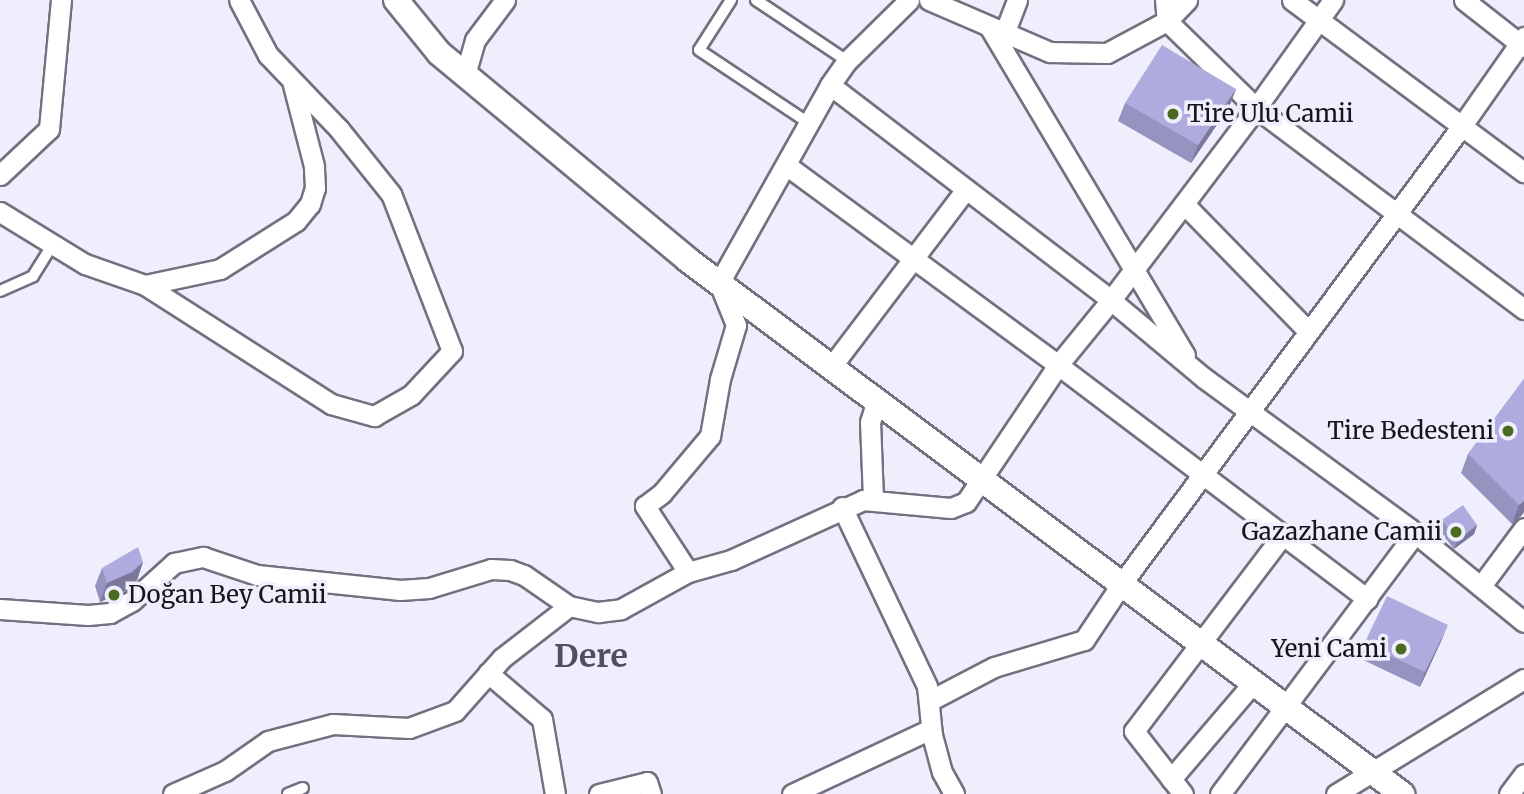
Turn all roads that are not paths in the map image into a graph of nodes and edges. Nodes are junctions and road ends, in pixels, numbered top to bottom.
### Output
1 (61, 0) edge
2 (239, 0) edge
3 (396, 0) edge
4 (505, 0) edge
5 (731, 0) edge
6 (757, 0) edge
7 (909, 0) edge
8 (929, 0) edge
9 (1017, 0) edge
10 (1165, 0) edge
11 (1187, 0) edge
12 (1292, 0) edge
13 (1333, 0) edge
14 (1464, 0) edge
15 (1318, 20) junction
16 (1167, 21) junction
17 (997, 31) junction
18 (1522, 42) edge
19 (847, 61) junction
20 (465, 75) junction
21 (293, 84) junction
22 (830, 85) junction
23 (1256, 108) junction
24 (809, 123) junction
25 (1461, 127) junction
26 (786, 165) junction
27 (1524, 172) edge
28 (0, 175) edge
29 (966, 189) junction
30 (1184, 204) junction
31 (0, 212) edge
32 (1395, 212) junction
33 (52, 246) junction
34 (915, 259) junction
35 (1134, 270) junction
36 (719, 284) junction
37 (145, 285) junction
38 (0, 290) edge
39 (1111, 300) junction
40 (1524, 309) edge
41 (1308, 331) junction
42 (1058, 365) junction
43 (831, 367) junction
44 (1193, 368) junction
45 (876, 403) junction
46 (1250, 411) junction
47 (1203, 474) junction
48 (981, 479) junction
49 (873, 499) junction
50 (842, 507) junction
51 (1524, 528) edge
52 (1415, 533) junction
53 (1283, 535) junction
54 (688, 572) junction
55 (1122, 583) junction
56 (1481, 586) junction
57 (1367, 599) junction
58 (569, 606) junction
59 (0, 609) edge
60 (1524, 622) edge
61 (1201, 643) junction
62 (488, 673) junction
63 (1522, 682) edge
64 (1253, 683) junction
65 (929, 701) junction
66 (1286, 708) junction
67 (931, 729) junction
68 (1371, 772) junction
69 (1524, 774) edge
70 (1177, 786) edge
71 (303, 788) dead end
72 (173, 794) edge
73 (288, 794) edge
74 (555, 794) edge
75 (599, 794) edge
76 (651, 794) edge
77 (792, 794) edge
78 (954, 794) edge
79 (1220, 794) edge
80 (1336, 794) edge
81 (1402, 794) edge
82 (1508, 794) edge

1 - 28 street
2 - 21 street
3 - 20 street
4 - 20 street
5 - 24 lane
6 - 19 lane
7 - 19 street
8 - 17 street
9 - 17 street
10 - 16 street
11 - 16 street
12 - 15 street
13 - 15 street
14 - 18 street
15 - 23 street
15 - 25 street
16 - 17 street
16 - 23 street
17 - 35 street
18 - 25 street
19 - 22 street
20 - 36 street
21 - 37 street
21 - 37 street
22 - 24 street
22 - 29 street
23 - 30 street
23 - 32 street
24 - 26 street
25 - 27 street
25 - 32 street
26 - 34 street
26 - 36 street
29 - 34 street
29 - 39 street
30 - 35 street
30 - 41 street
31 - 33 street
32 - 40 street
32 - 41 street
33 - 37 street
33 - 38 lane
34 - 42 street
34 - 43 street
35 - 39 street
35 - 44 street
36 - 43 street
36 - 54 street
39 - 42 street
39 - 44 street
41 - 46 street
42 - 47 street
42 - 48 street
43 - 45 street
44 - 46 street
45 - 48 street
45 - 49 street
46 - 47 street
46 - 52 street
47 - 53 street
47 - 55 street
48 - 49 street
48 - 55 street
49 - 50 street
50 - 54 street
50 - 65 street
51 - 56 street
52 - 56 street
52 - 57 street
53 - 57 street
53 - 61 street
54 - 58 street
55 - 61 street
55 - 65 street
56 - 60 street
57 - 66 street
58 - 59 street
58 - 62 street
61 - 64 street
61 - 70 street
62 - 72 street
62 - 74 street
63 - 68 street
64 - 66 street
64 - 70 street
65 - 67 street
66 - 68 street
66 - 79 street
67 - 77 street
67 - 78 street
68 - 80 street
68 - 81 street
69 - 82 street
71 - 73 lane
75 - 76 street

